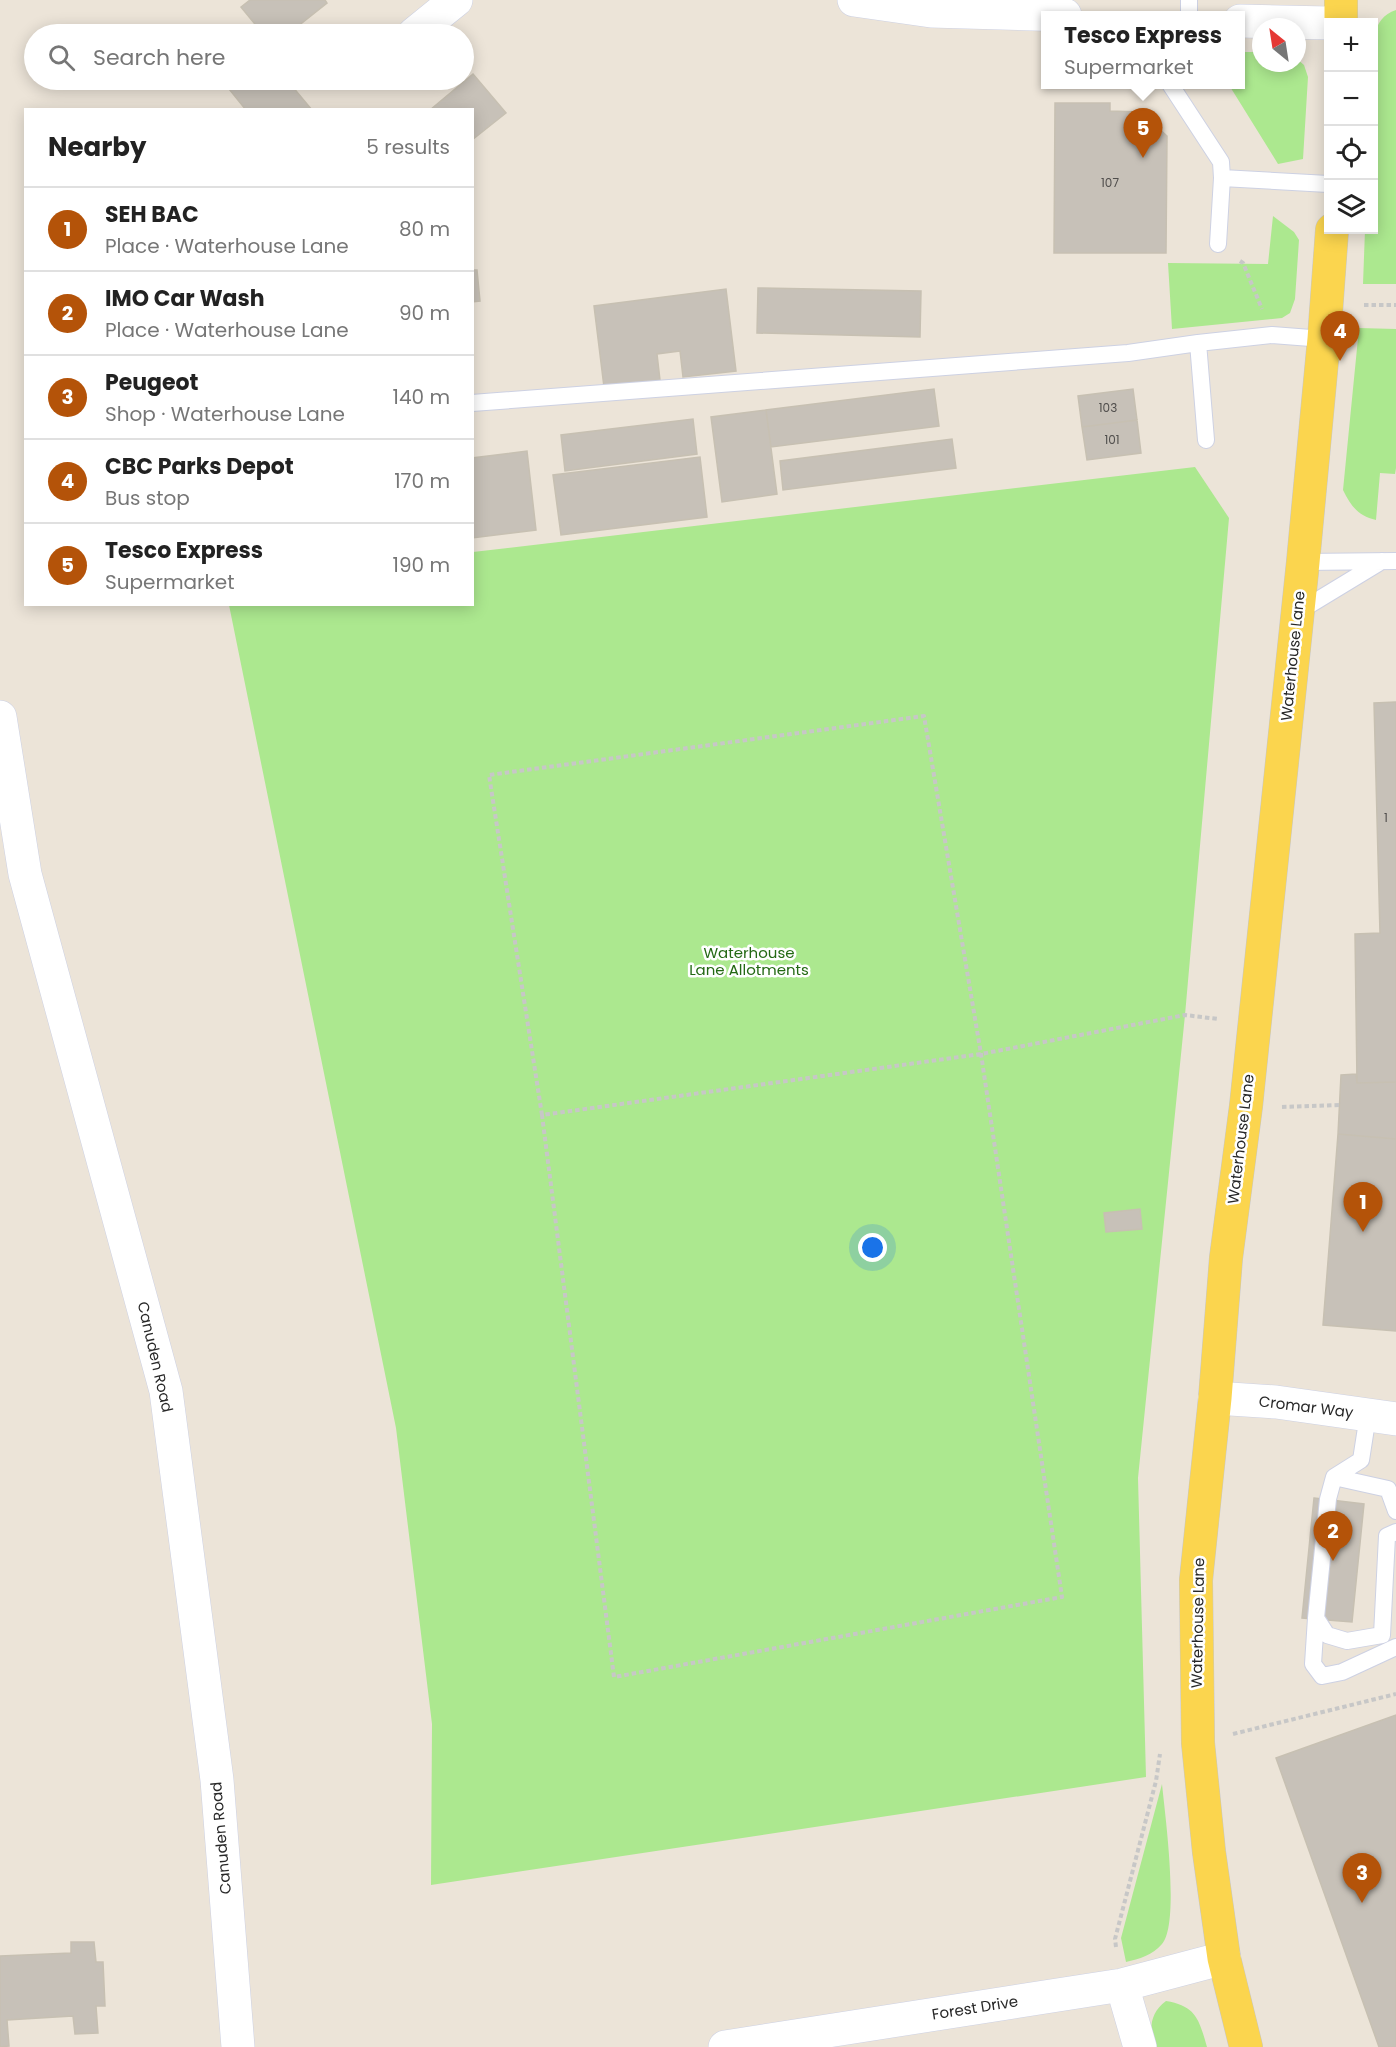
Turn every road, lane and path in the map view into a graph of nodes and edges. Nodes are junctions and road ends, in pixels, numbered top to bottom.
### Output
1 (456, 0) edge
2 (854, 0) edge
3 (1341, 0) edge
4 (1041, 14) edge
5 (1341, 18) edge
6 (1245, 21) edge
7 (1324, 23) edge
8 (426, 24) edge
9 (1173, 89) edge
10 (1222, 178) junction
11 (1324, 184) edge
12 (1332, 234) edge
13 (1218, 244) joint
14 (1272, 335) junction
15 (1324, 339) junction
16 (1198, 343) junction
17 (474, 403) edge
18 (1206, 441) dead end
19 (1389, 561) edge
20 (1303, 562) junction
21 (1298, 612) junction
22 (0, 717) edge
23 (12, 876) edge
24 (1254, 1023) junction
25 (981, 1054) junction
26 (1340, 1105) dead end
27 (1300, 1107) dead end
28 (542, 1115) junction
29 (1215, 1398) junction
30 (1382, 1417) edge
31 (1334, 1477) junction
32 (1396, 1511) edge
33 (1396, 1532) edge
34 (1316, 1618) junction
35 (1396, 1647) edge
36 (1396, 1694) edge
37 (1197, 1743) junction
38 (1224, 1958) junction
39 (1122, 1985) junction
40 (238, 2047) edge
41 (725, 2047) edge
42 (1140, 2047) edge
43 (1246, 2047) edge

1 - 8 street
2 - 4 street
3 - 5 main road
6 - 7 street
9 - 10 lane
10 - 11 lane
10 - 13 lane
12 - 15 main road, Waterhouse Lane
13 - 14 path
14 - 15 lane
14 - 16 lane
15 - 20 main road, Waterhouse Lane
16 - 17 lane
16 - 18 lane
19 - 20 lane
19 - 21 lane
20 - 21 main road, Waterhouse Lane
21 - 24 main road, Waterhouse Lane
22 - 23 street, Canuden Road
23 - 40 street, Canuden Road
24 - 25 path
24 - 29 main road, Waterhouse Lane
25 - 28 path
25 - 28 path
25 - 28 path
26 - 27 path
29 - 30 street, Cromar Way
29 - 37 main road, Waterhouse Lane
30 - 31 lane
31 - 32 lane
31 - 34 lane
33 - 34 lane
34 - 35 lane
36 - 37 path
37 - 38 main road, Waterhouse Lane
37 - 39 path
38 - 39 street, Forest Drive
38 - 43 main road, Waterhouse Lane
39 - 41 street, Forest Drive
39 - 42 street

